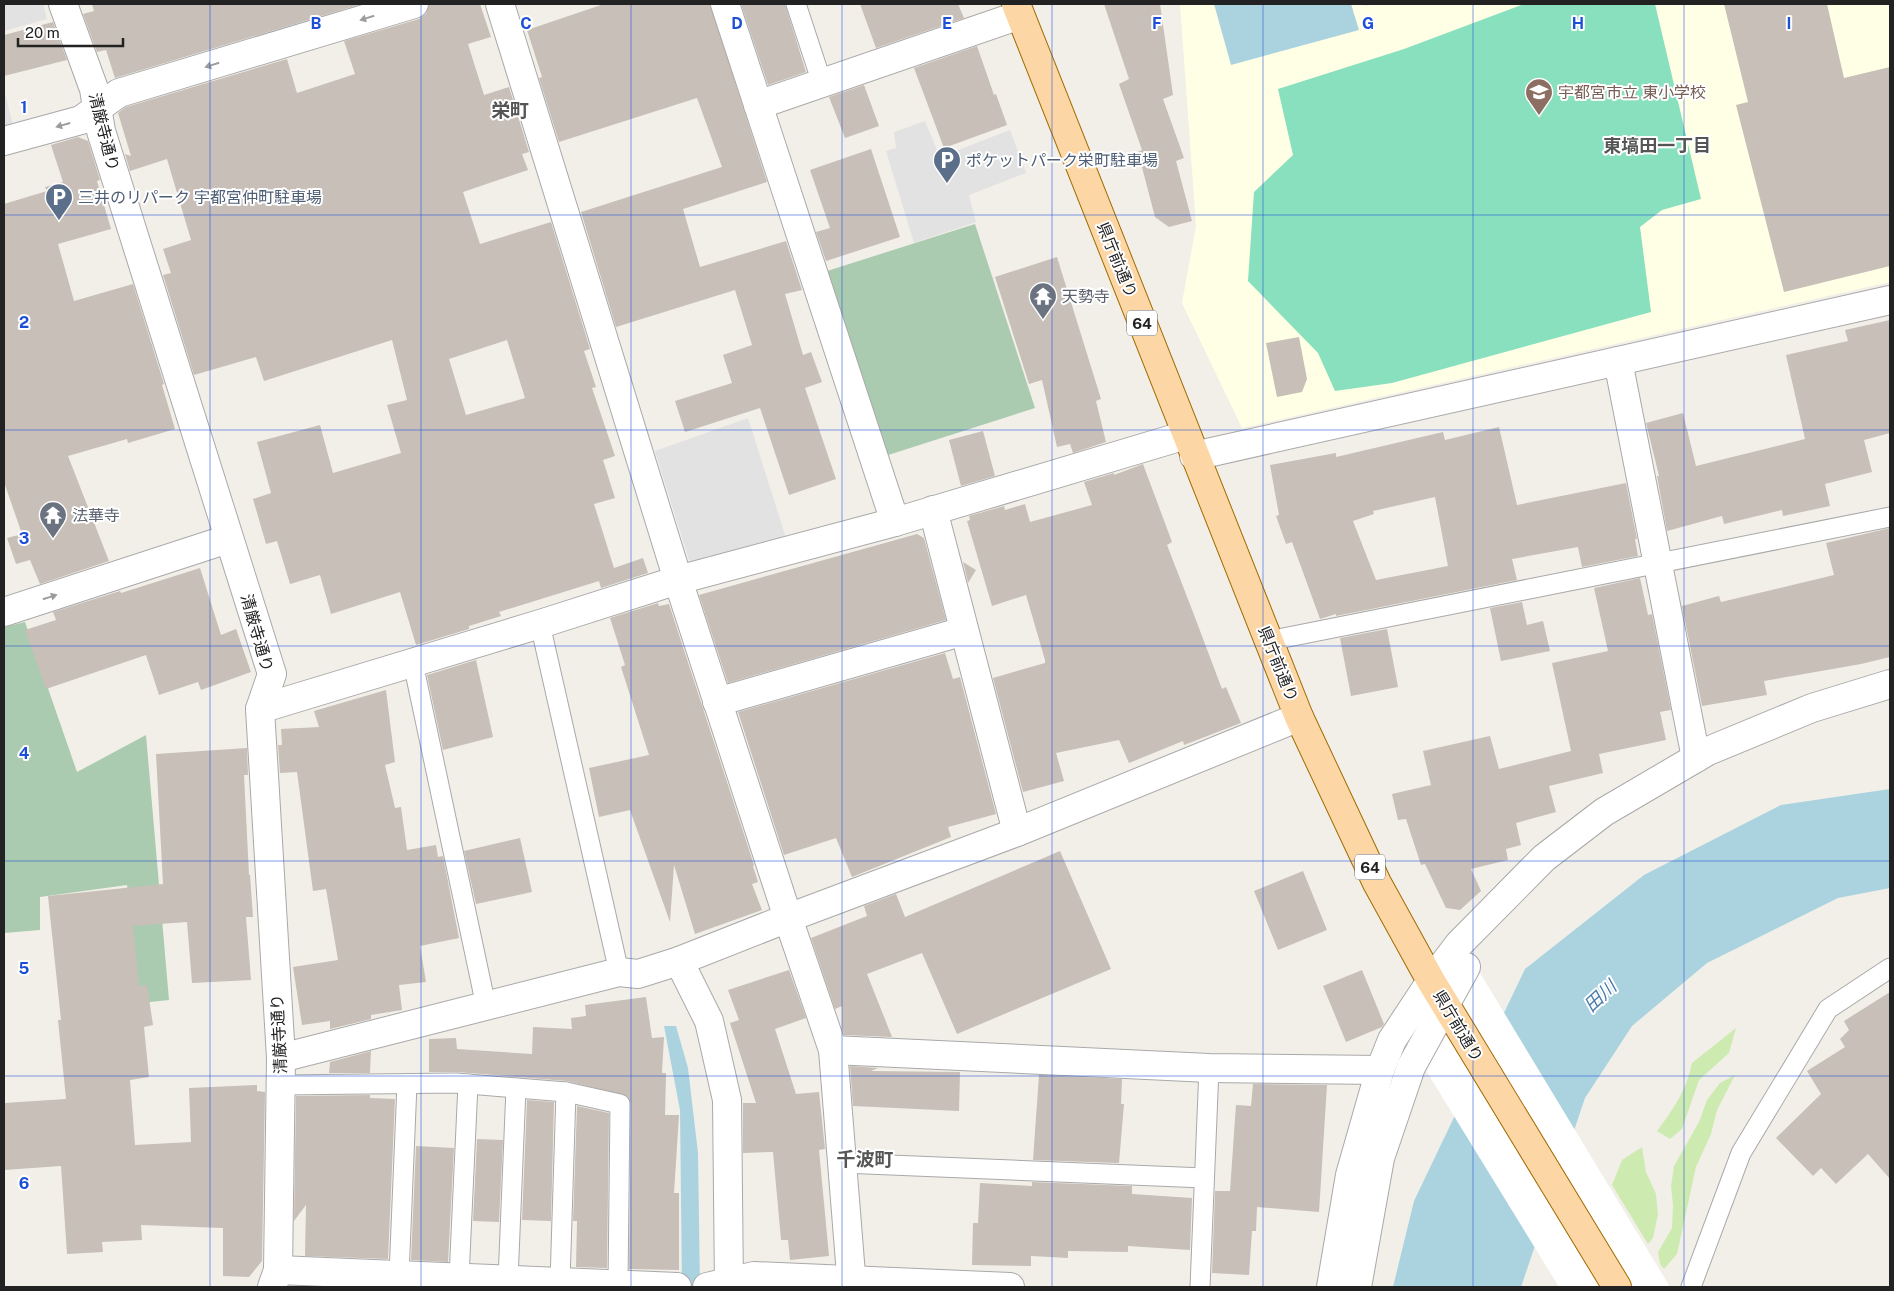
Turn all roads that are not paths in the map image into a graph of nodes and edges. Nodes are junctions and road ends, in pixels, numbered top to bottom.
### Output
1 (63, 4) edge
2 (414, 4) edge
3 (500, 4) edge
4 (725, 4) edge
5 (796, 4) edge
6 (1018, 10) edge
7 (822, 83) junction
8 (758, 105) junction
9 (97, 108) junction
10 (4, 142) edge
11 (1890, 300) edge
12 (1618, 361) junction
13 (1190, 445) junction
14 (933, 510) junction
15 (1890, 517) edge
16 (895, 522) junction
17 (228, 539) junction
18 (1657, 563) junction
19 (678, 580) junction
20 (4, 612) edge
21 (540, 624) junction
22 (964, 631) junction
23 (1268, 641) junction
24 (413, 663) junction
25 (1890, 684) edge
26 (717, 702) junction
27 (260, 709) junction
28 (1299, 717) junction
29 (1696, 758) junction
30 (1017, 832) junction
31 (788, 918) junction
32 (680, 961) junction
33 (1466, 967) dead end
34 (1890, 968) edge
35 (619, 972) junction
36 (1431, 981) junction
37 (486, 1006) junction
38 (1447, 1009) junction
39 (833, 1050) junction
40 (281, 1058) junction
41 (1209, 1068) junction
42 (1380, 1070) junction
43 (407, 1084) junction
44 (468, 1084) junction
45 (281, 1085) junction
46 (516, 1088) junction
47 (566, 1092) junction
48 (842, 1164) junction
49 (1204, 1178) junction
50 (399, 1275) junction
51 (275, 1278) edge
52 (459, 1278) junction
53 (508, 1280) junction
54 (560, 1282) junction
55 (852, 1284) edge
56 (618, 1285) junction
57 (721, 1286) edge
58 (677, 1287) edge
59 (1010, 1287) edge
60 (1200, 1287) edge
61 (1331, 1287) edge
62 (1357, 1287) edge
63 (1617, 1287) edge
64 (1691, 1287) edge

1 - 9 street, 清厳寺通り
2 -> 9 street
3 - 19 street
4 - 8 street
5 - 7 lane
6 - 7 street
6 - 13 main road, 県庁前通り / 64
7 - 8 street
8 - 16 street
9 -> 10 street
9 - 17 street, 清厳寺通り
11 - 12 street
12 - 13 street
12 - 18 street
13 - 14 street
13 - 23 main road, 県庁前通り / 64
14 - 16 street
14 - 22 street
15 - 18 lane
16 - 19 street
20 -> 17 street
17 - 27 street, 清厳寺通り
18 - 23 lane
18 - 29 street
19 - 21 street
19 - 26 street
21 - 24 street
21 - 35 lane
22 - 26 street
22 - 30 street
23 - 28 main road, 県庁前通り / 64
24 - 27 street
24 - 37 lane
25 - 29 street
26 - 31 street
27 - 40 street, 清厳寺通り
28 - 30 street
28 - 36 main road, 県庁前通り / 64
29 - 36 street
30 - 31 street
31 - 32 street
31 - 39 street
32 - 35 street
32 - 57 street
33 - 38 street
34 - 64 lane
35 - 37 street
36 - 38 main road, 県庁前通り / 64
36 - 42 street
37 - 40 street
38 - 62 street
38 - 63 main road, 県庁前通り / 64
39 - 41 street
39 - 48 street
40 - 45 street, 清厳寺通り
41 - 42 street
41 - 49 lane
42 - 61 street
43 - 44 lane
43 - 45 lane
43 - 50 lane
44 - 46 lane
44 - 52 lane
45 - 51 street, 清厳寺通り
46 - 47 lane
46 - 53 lane
47 - 54 lane
47 - 56 lane
48 - 49 lane
48 - 55 street
49 - 60 lane
50 - 51 street
50 - 52 street
52 - 53 street
53 - 54 street
54 - 56 street
55 - 57 street
55 - 59 street
56 - 58 street

